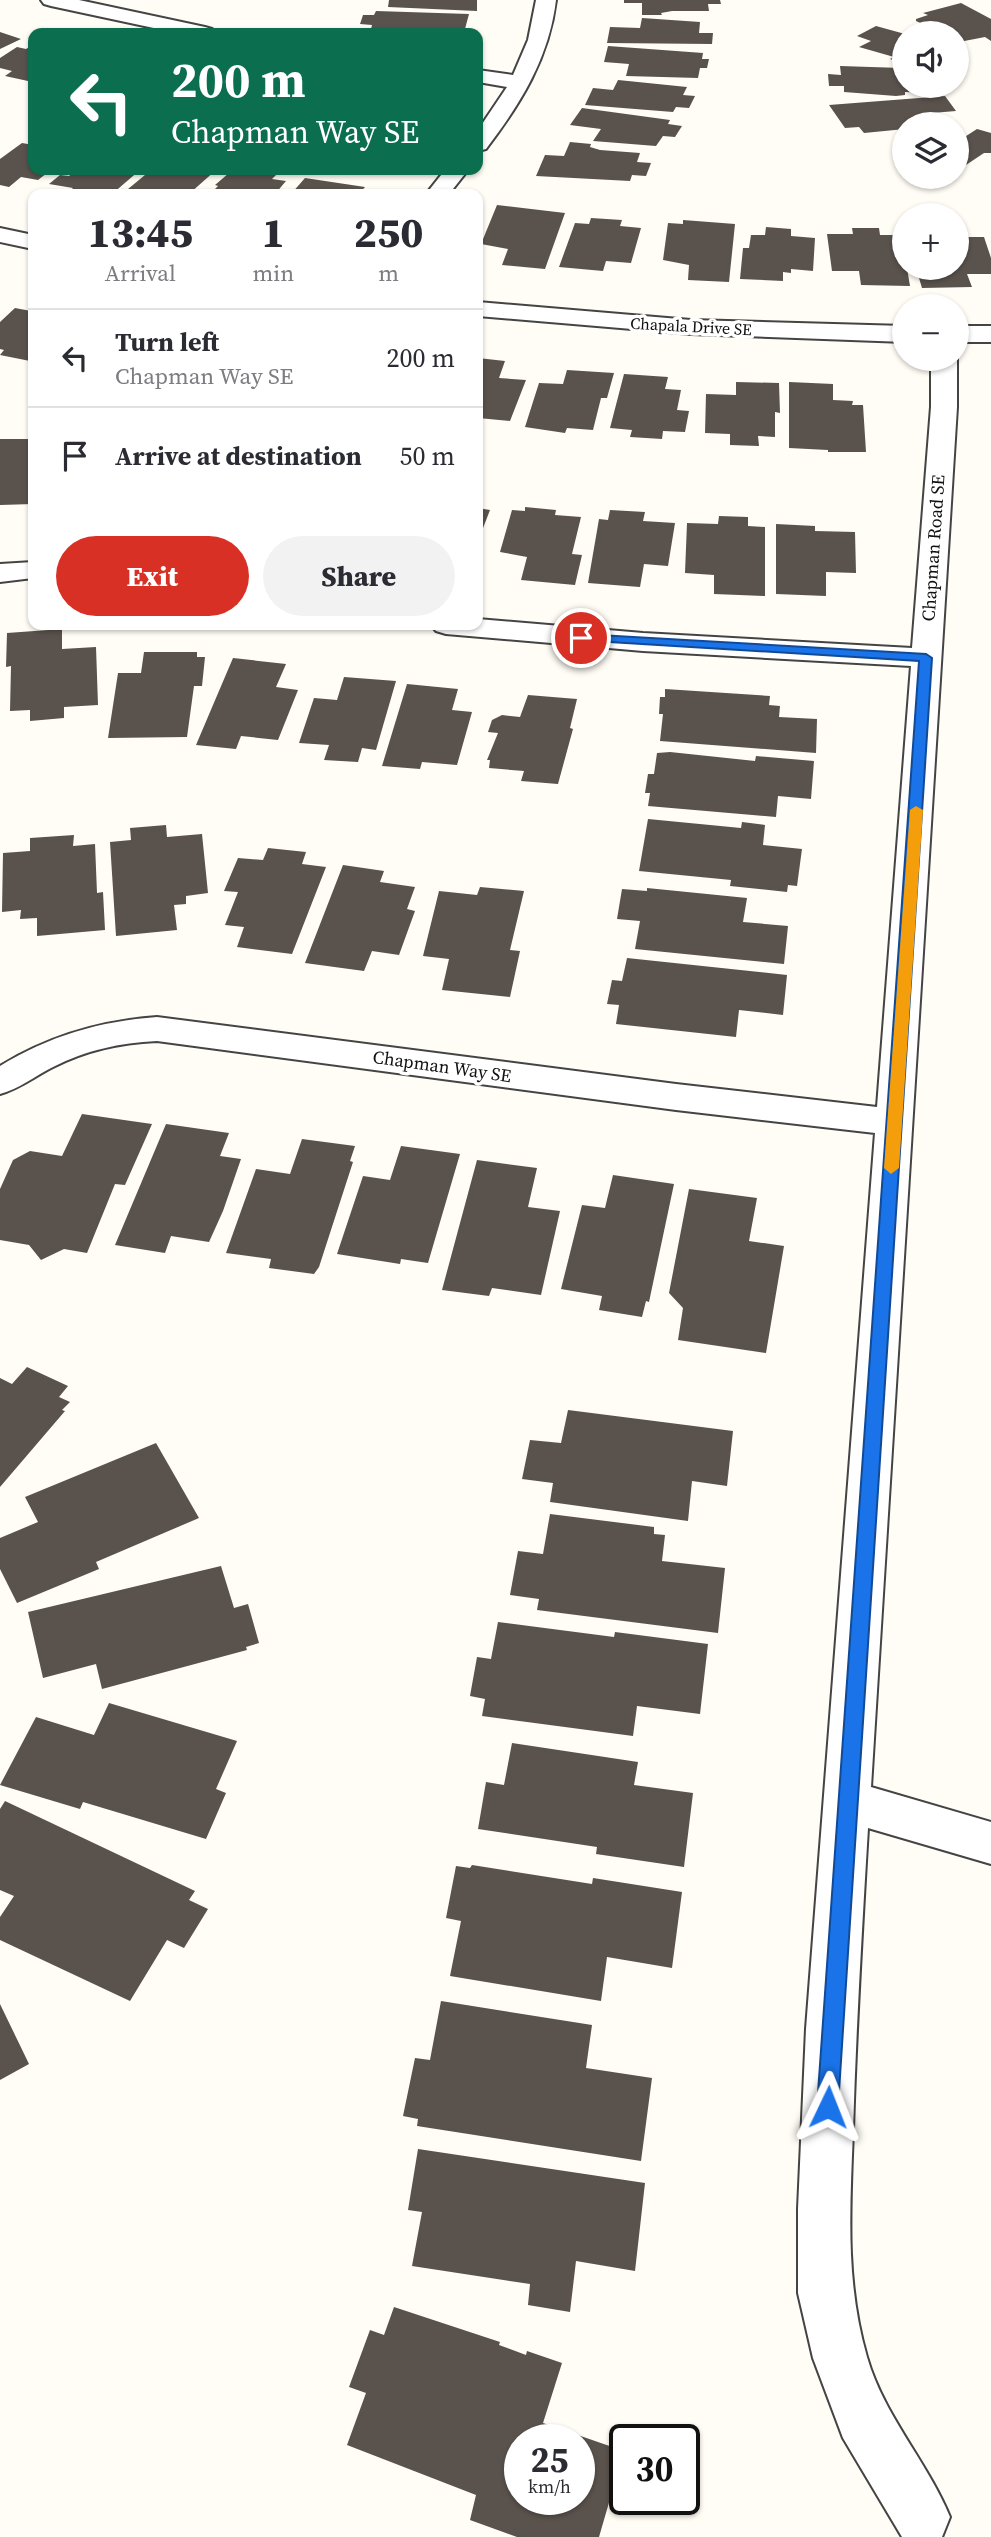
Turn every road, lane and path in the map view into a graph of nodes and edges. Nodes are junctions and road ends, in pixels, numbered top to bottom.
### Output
1 (51, 0) edge
2 (546, 0) edge
3 (182, 28) edge
4 (483, 77) edge
5 (520, 82) junction
6 (483, 137) edge
7 (453, 175) edge
8 (441, 189) edge
9 (0, 235) edge
10 (28, 241) edge
11 (483, 309) edge
12 (892, 334) edge
13 (969, 334) edge
14 (991, 334) edge
15 (944, 371) edge
16 (28, 570) edge
17 (0, 573) edge
18 (483, 628) edge
19 (926, 658) junction
20 (0, 1082) edge
21 (894, 1122) junction
22 (847, 1801) junction
23 (991, 1843) edge
24 (922, 2517) dead end

1 - 3 street
2 - 5 street
4 - 5 street
5 - 6 street
7 - 8 street
9 - 10 street
11 - 12 street, Chapala Drive SE
13 - 14 street
15 - 19 street, Chapman Road SE
16 - 17 street
18 - 19 street
19 - 21 street, Chapman Road SE
20 - 21 street, Chapman Way SE
21 - 22 street, Chapman Road SE
22 - 23 street
22 - 24 street, Chapman Road SE

